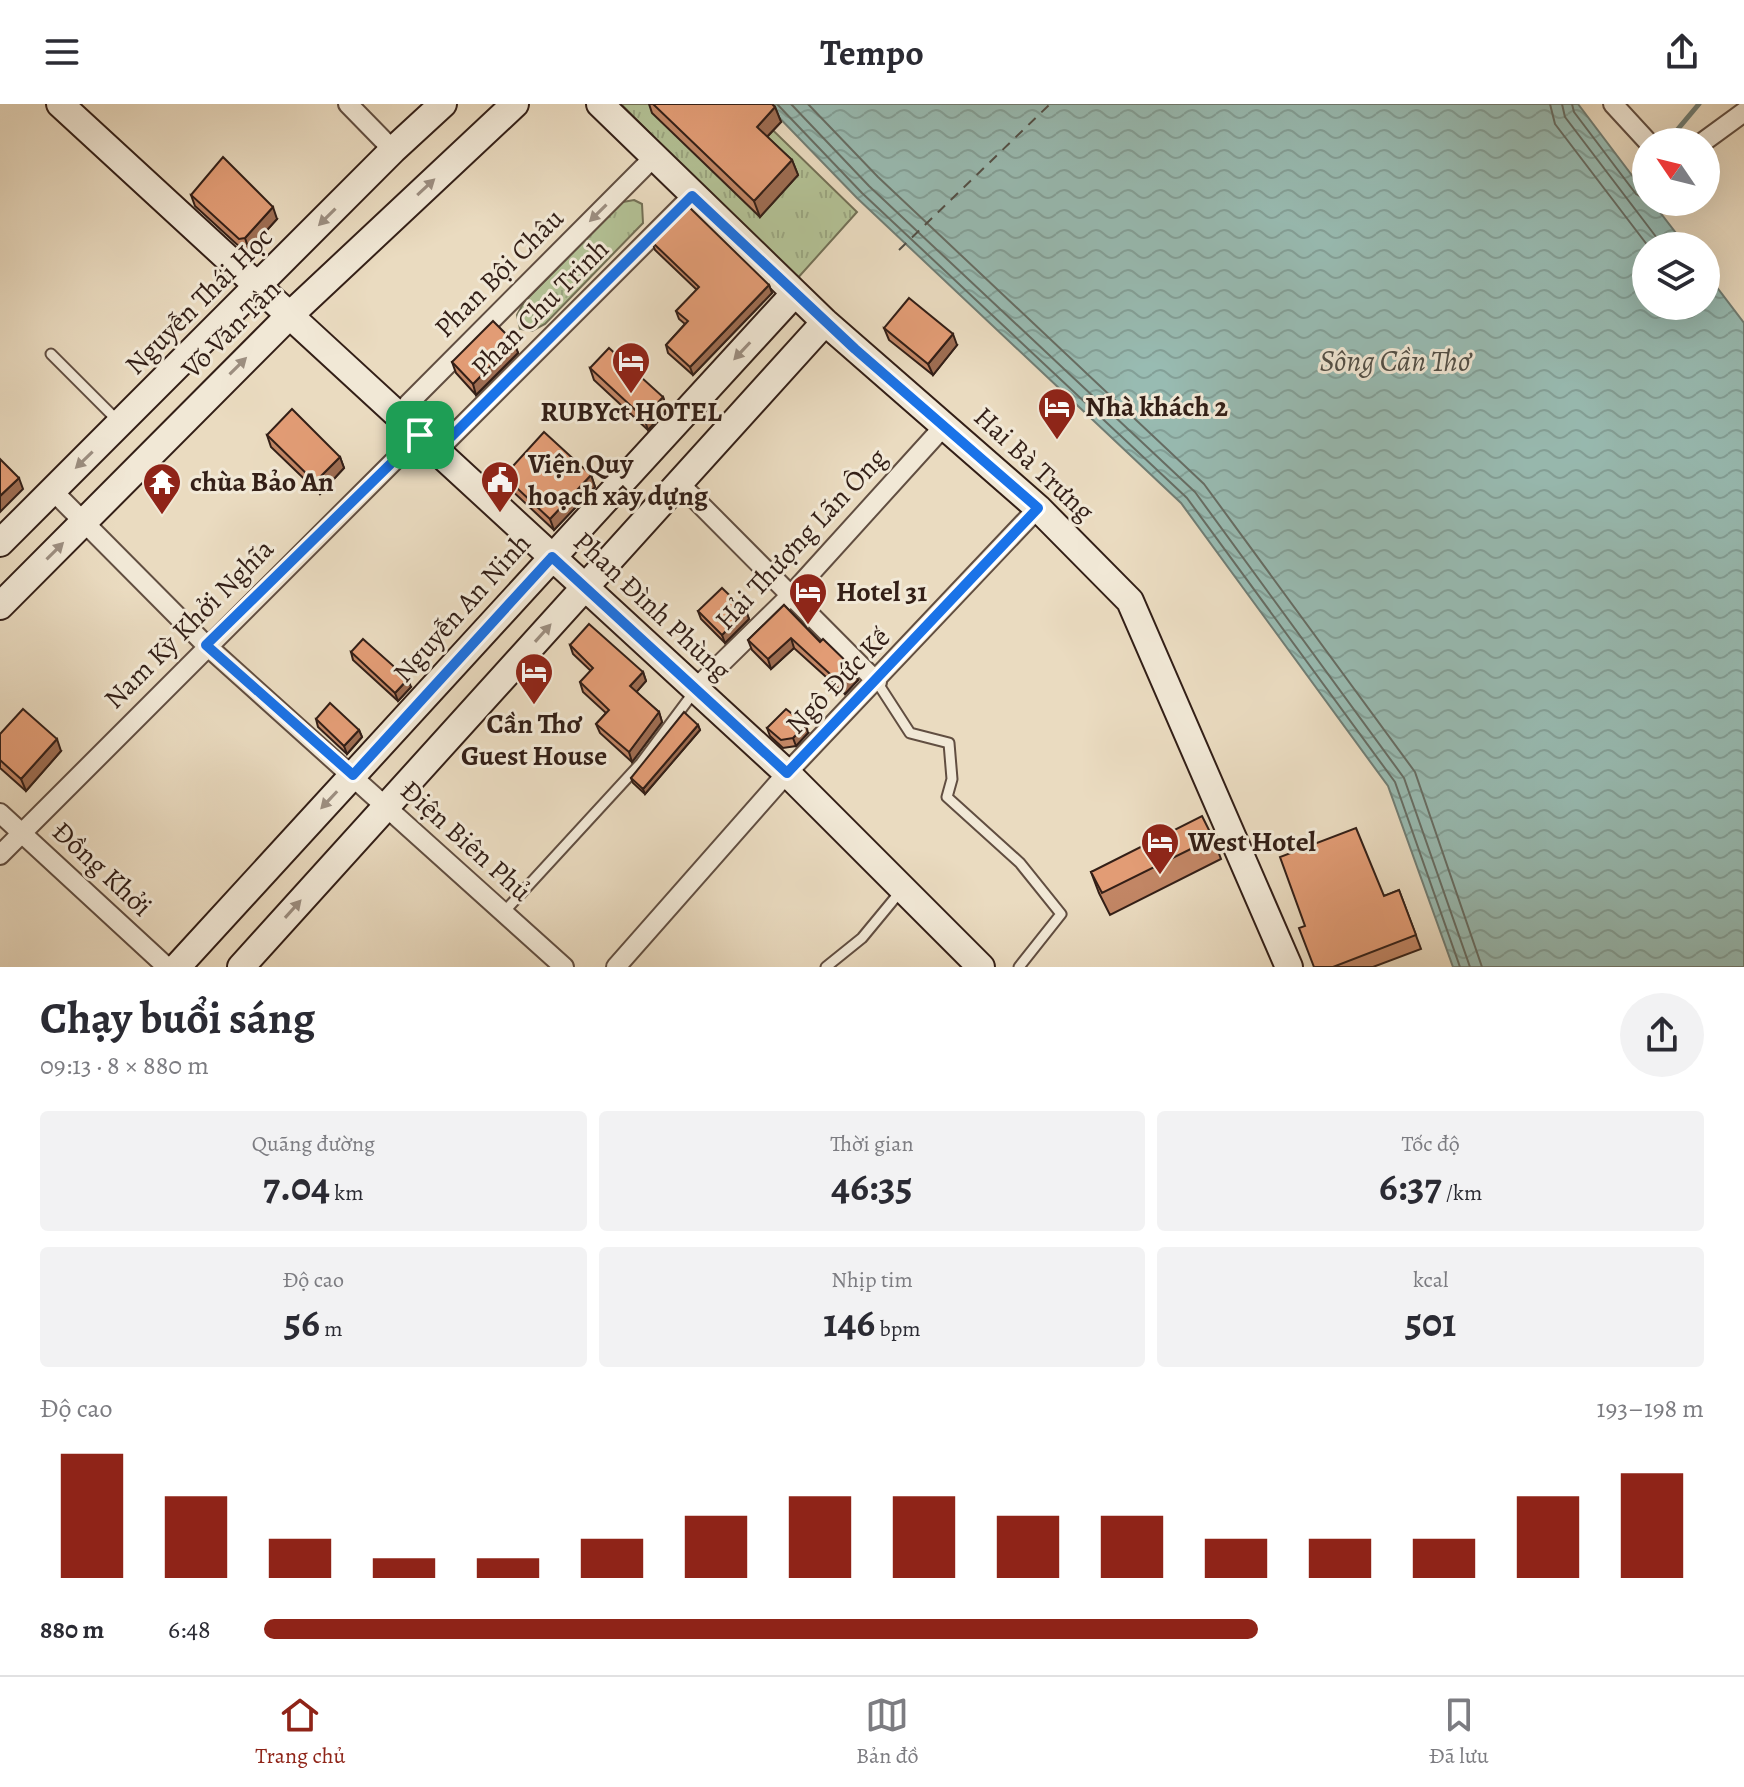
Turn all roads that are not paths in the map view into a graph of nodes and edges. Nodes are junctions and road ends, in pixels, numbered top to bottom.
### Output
1 (60, 104) edge
2 (348, 104) edge
3 (443, 104) edge
4 (515, 104) edge
5 (600, 104) edge
6 (1613, 104) edge
7 (1744, 112) edge
8 (1635, 128) edge
9 (1720, 130) edge
10 (393, 150) junction
11 (653, 158) junction
12 (692, 196) junction
13 (259, 286) junction
14 (795, 293) junction
15 (290, 315) junction
16 (825, 322) junction
17 (51, 354) dead end
18 (121, 424) junction
19 (945, 425) junction
20 (420, 435) junction
21 (679, 483) junction
22 (53, 491) junction
23 (1038, 508) junction
24 (83, 522) junction
25 (0, 543) edge
26 (552, 557) junction
27 (585, 587) junction
28 (790, 596) junction
29 (0, 606) edge
30 (206, 645) junction
31 (877, 682) junction
32 (695, 689) junction
33 (787, 773) junction
34 (353, 775) junction
35 (386, 806) junction
36 (0, 813) edge
37 (21, 833) junction
38 (0, 855) edge
39 (902, 889) junction
40 (503, 913) junction
41 (167, 967) edge
42 (177, 967) edge
43 (241, 967) edge
44 (564, 967) edge
45 (616, 967) edge
46 (826, 967) edge
47 (981, 967) edge
48 (1019, 967) edge
49 (1289, 967) edge

1 - 13 street, Phan Đình Phùng
2 - 10 street
3 - 10 street, Nguyễn Thái Học
15 -> 4 street, Võ Văn Tần
5 - 11 street, Hai Bà Trưng
6 - 8 street
7 - 9 street
10 -> 13 street, Nguyễn Thái Học
11 - 12 street, Hai Bà Trưng
11 -> 20 street, Phan Bội Châu
12 - 14 street, Hai Bà Trưng
12 - 20 street, Phan Chu Trinh
13 - 15 street, Phan Đình Phùng
13 - 18 street, Nguyễn Thái Học
14 - 16 street, Hai Bà Trưng
14 -> 26 street, Nguyễn An Ninh
15 - 20 street, Phan Đình Phùng
24 -> 15 street, Võ Văn Tần
16 - 19 street, Hai Bà Trưng
16 - 21 street
17 - 18 lane
18 -> 22 street, Nguyễn Thái Học
19 - 23 street, Hai Bà Trưng
19 - 28 street, Hải Thượng Lãn Ông
20 - 26 street, Phan Đình Phùng
20 - 30 street, Nam Kỳ Khởi Nghĩa
21 - 27 street
21 - 28 street
22 - 24 street, Điện Biên Phủ
22 - 25 street, Nguyễn Thái Học
23 - 31 street, Ngô Đức Kế
23 - 49 street, Hai Bà Trưng
29 -> 24 street, Võ Văn Tần
24 - 30 street, Điện Biên Phủ
26 - 27 street, Phan Đình Phùng
26 - 34 street, Nguyễn An Ninh
27 - 32 street, Phan Đình Phùng
35 -> 27 street
28 - 31 street
28 - 32 street, Hải Thượng Lãn Ông
30 - 34 street, Điện Biên Phủ
30 - 37 street, Nam Kỳ Khởi Nghĩa
31 - 33 street, Ngô Đức Kế
31 - 48 lane
32 - 33 street, Phan Đình Phùng
32 - 40 lane
33 - 39 street, Phan Đình Phùng
33 - 45 street, Ngô Đức Kế
34 - 35 street, Điện Biên Phủ
34 -> 42 street, Nguyễn An Ninh
35 - 40 street, Điện Biên Phủ
43 -> 35 street
36 - 37 street, Đồng Khởi
37 - 38 street, Nam Kỳ Khởi Nghĩa
37 - 41 street, Đồng Khởi
39 - 46 lane
39 - 47 street, Phan Đình Phùng
40 - 44 street, Điện Biên Phủ

